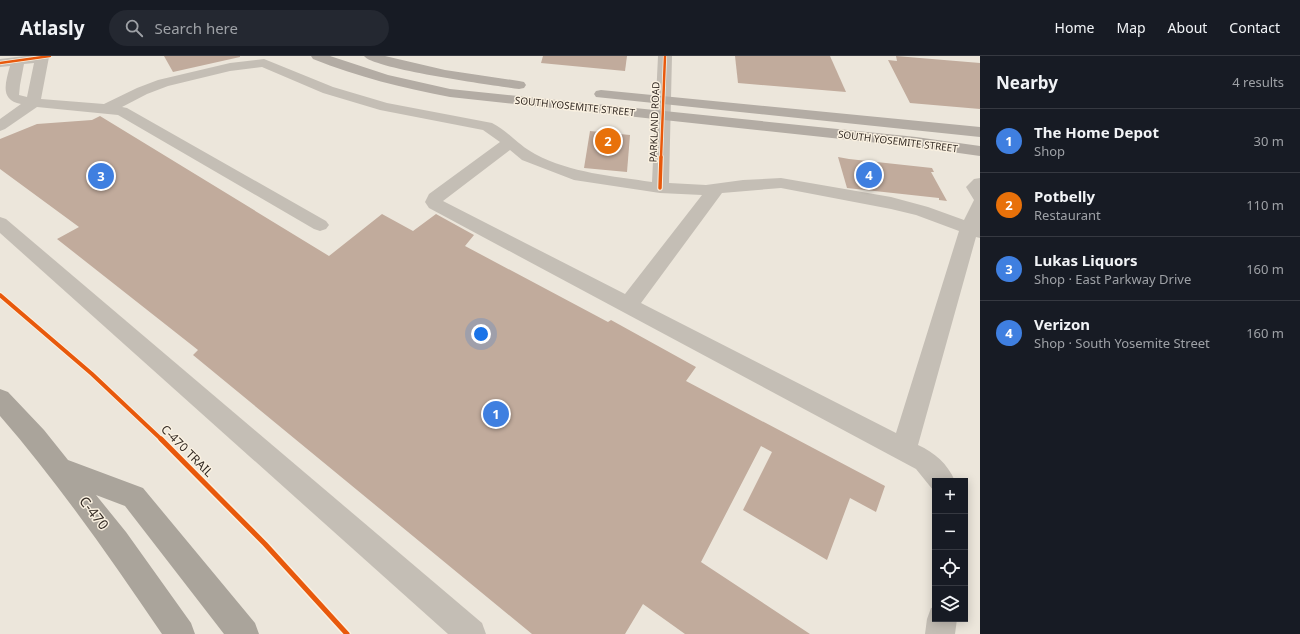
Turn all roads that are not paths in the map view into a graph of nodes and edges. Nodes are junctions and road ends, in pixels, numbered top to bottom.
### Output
1 (318, 56) edge
2 (371, 56) edge
3 (664, 56) edge
4 (46, 57) edge
5 (18, 61) junction
6 (0, 63) edge
7 (531, 86) dead end
8 (586, 92) dead end
9 (664, 100) junction
10 (33, 102) junction
11 (108, 108) junction
12 (663, 116) junction
13 (0, 126) edge
14 (980, 132) edge
15 (509, 143) junction
16 (980, 151) edge
17 (980, 183) edge
18 (660, 188) junction
19 (716, 189) junction
20 (980, 196) edge
21 (980, 204) edge
22 (0, 222) edge
23 (320, 225) dead end
24 (975, 230) edge
25 (628, 305) junction
26 (0, 399) edge
27 (904, 450) junction
28 (58, 468) junction
29 (939, 478) edge
30 (942, 622) edge
31 (180, 634) edge
32 (244, 634) edge
33 (471, 634) edge
34 (940, 634) edge

1 - 12 main road, SOUTH YOSEMITE STREET
2 - 7 main road, SOUTH YOSEMITE STREET
3 - 9 street, PARKLAND ROAD
4 - 5 street
4 - 10 street
5 - 6 street
5 - 10 street
8 - 9 main road, SOUTH YOSEMITE STREET
9 - 12 street, PARKLAND ROAD
9 - 14 main road, SOUTH YOSEMITE STREET
10 - 11 street
10 - 13 street
11 - 15 street
11 - 23 street
12 - 16 main road, SOUTH YOSEMITE STREET
12 - 18 street, PARKLAND ROAD
15 - 18 street
15 - 25 street
17 - 20 street
18 - 19 street
19 - 24 street
19 - 25 street
21 - 24 street
22 - 33 street
24 - 27 street
25 - 27 street
26 - 28 highway, C-470
27 - 29 street
28 - 31 highway, C-470
28 - 32 highway
30 - 34 street

